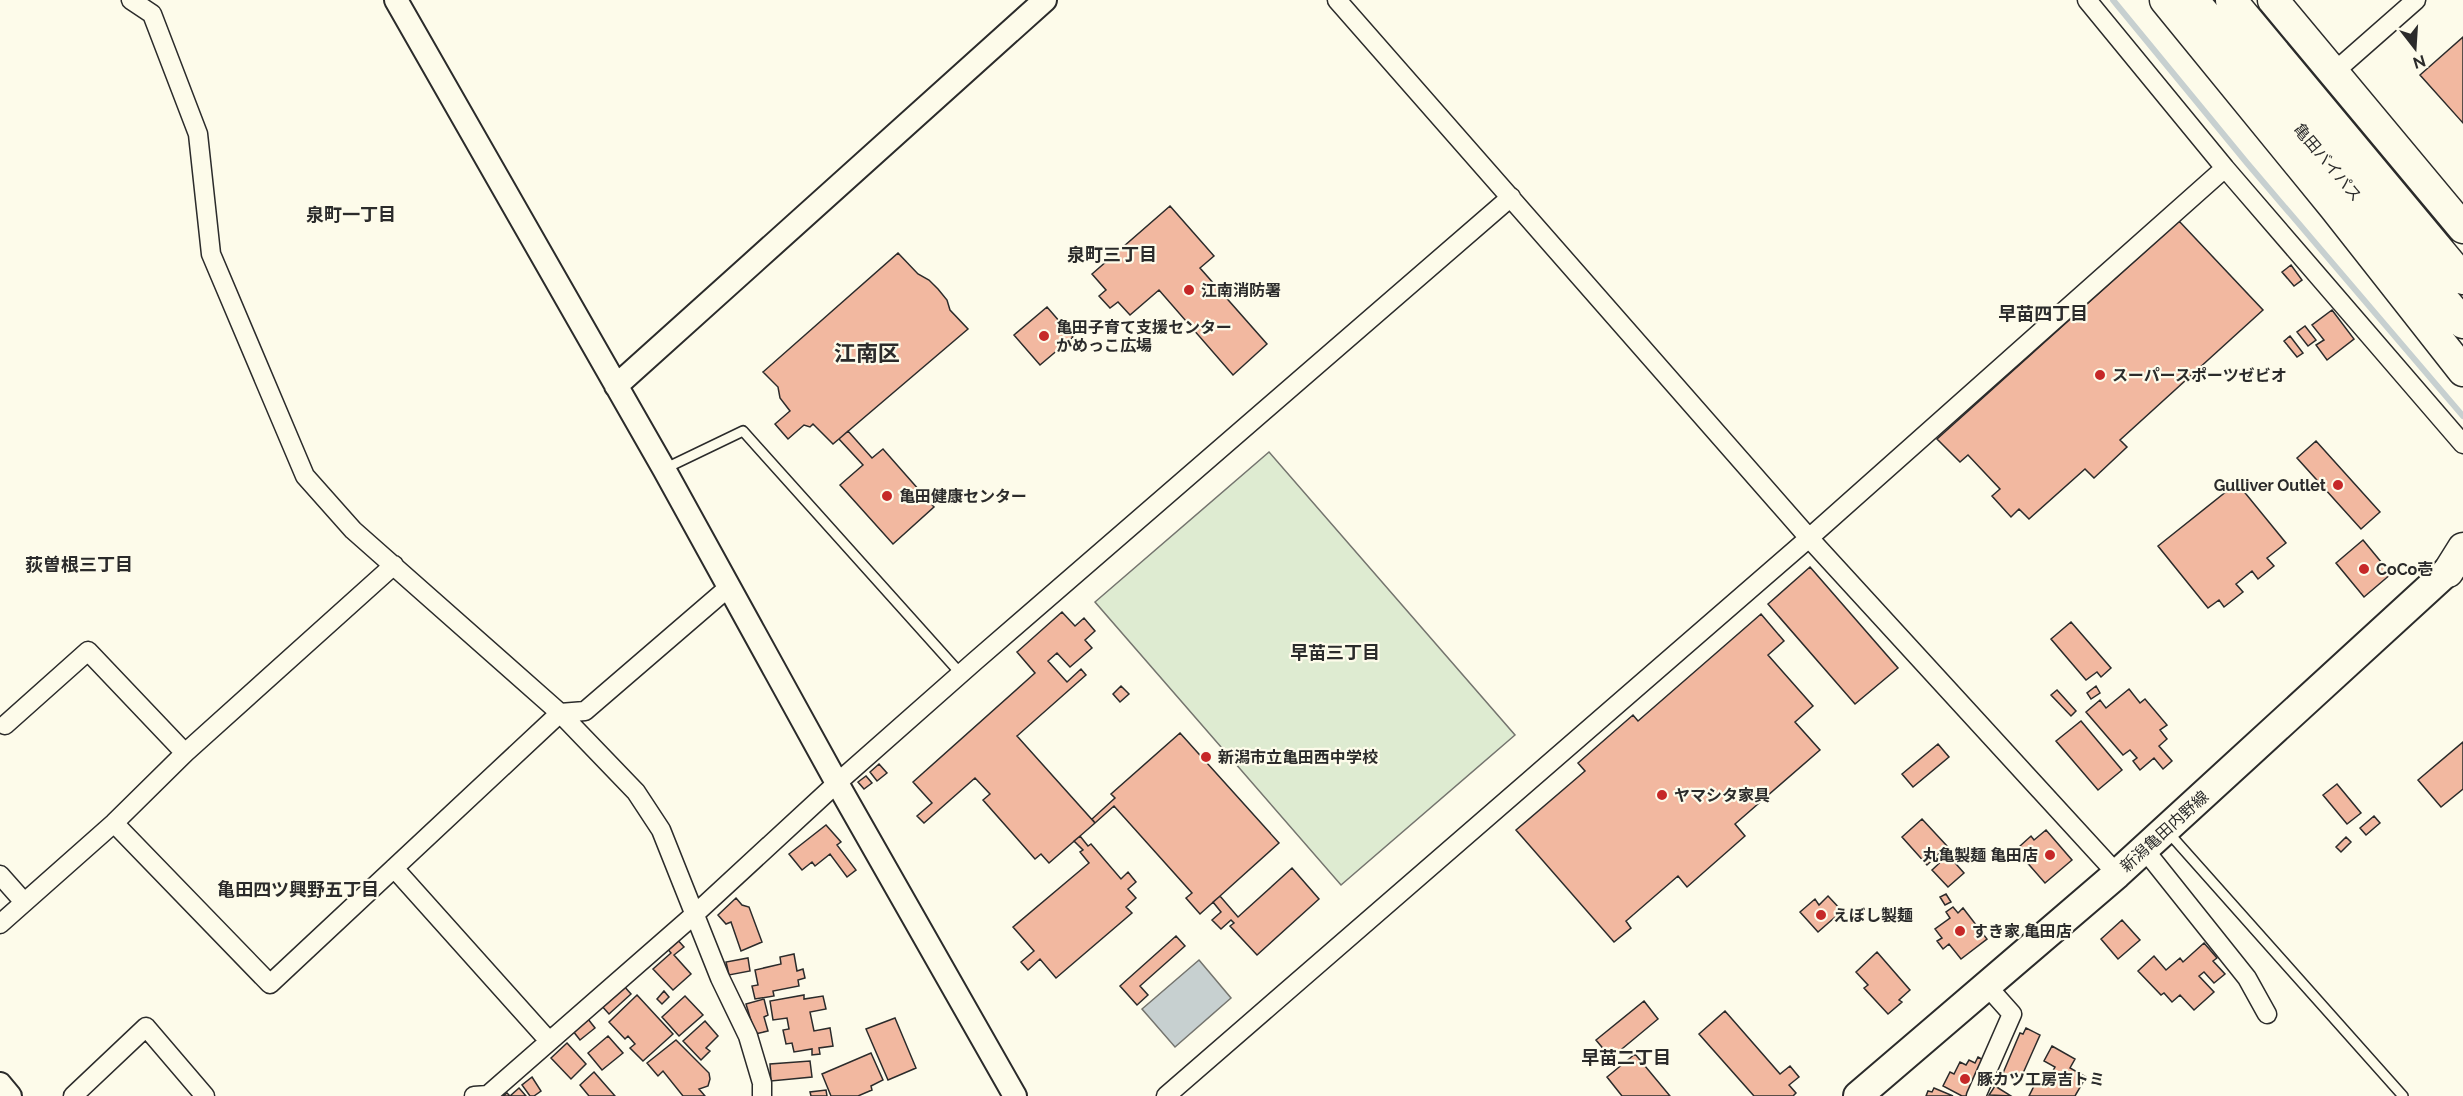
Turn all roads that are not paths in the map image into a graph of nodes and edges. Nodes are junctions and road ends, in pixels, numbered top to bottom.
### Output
1 (131, 0) edge
2 (396, 0) edge
3 (1045, 0) edge
4 (1337, 0) edge
5 (2087, 0) edge
6 (2165, 0) edge
7 (2193, 0) edge
8 (2231, 0) edge
9 (2273, 0) edge
10 (2416, 0) edge
11 (2333, 73) junction
12 (2328, 140) junction
13 (2225, 168) junction
14 (1511, 197) junction
15 (2463, 228) edge
16 (2463, 279) edge
17 (2463, 323) edge
18 (2463, 371) edge
19 (616, 386) junction
20 (2463, 444) edge
21 (664, 469) junction
22 (1809, 538) junction
23 (2459, 560) edge
24 (394, 565) junction
25 (729, 587) junction
26 (961, 674) junction
27 (560, 714) junction
28 (5, 725) dead end
29 (185, 753) junction
30 (837, 783) junction
31 (114, 823) junction
32 (2165, 830) junction
33 (2144, 849) junction
34 (394, 868) junction
35 (2117, 874) junction
36 (0, 875) edge
37 (24, 902) junction
38 (695, 914) junction
39 (0, 924) edge
40 (1987, 986) junction
41 (2267, 1014) dead end
42 (549, 1041) junction
43 (0, 1084) edge
44 (10, 1096) edge
45 (74, 1096) edge
46 (205, 1096) edge
47 (474, 1096) edge
48 (762, 1096) edge
49 (1015, 1096) edge
50 (1166, 1096) edge
51 (1858, 1096) edge
52 (1976, 1096) edge
53 (2403, 1096) edge

1 - 24 street
2 - 19 street
3 - 19 street
4 - 14 street
5 - 13 street
6 - 18 highway
7 - 12 highway, 亀田バイパス
8 - 12 highway, 亀田バイパス
9 - 11 highway
10 - 11 street
11 - 15 highway
12 - 16 highway, 亀田バイパス
12 - 17 highway, 亀田バイパス
13 - 20 street
13 - 22 street
14 - 22 street
14 - 26 street
19 - 21 street
21 - 25 street
21 - 26 lane
22 - 35 street
22 - 50 street
23 - 32 main road, 新潟亀田内野線
24 - 27 street
24 - 29 street
25 - 27 street
25 - 30 street
26 - 30 street
27 - 34 street
27 - 38 street
28 - 29 street
29 - 31 street
30 - 38 street
30 - 49 street
31 - 34 street
31 - 37 street
32 - 33 main road, 新潟亀田内野線
32 - 53 lane
33 - 35 main road, 新潟亀田内野線
33 - 41 street
34 - 42 street
35 - 40 main road, 新潟亀田内野線
36 - 37 street
37 - 39 street
38 - 42 street
38 - 48 street
40 - 51 main road, 新潟亀田内野線
40 - 52 street
42 - 47 street
43 - 44 street
45 - 46 street

